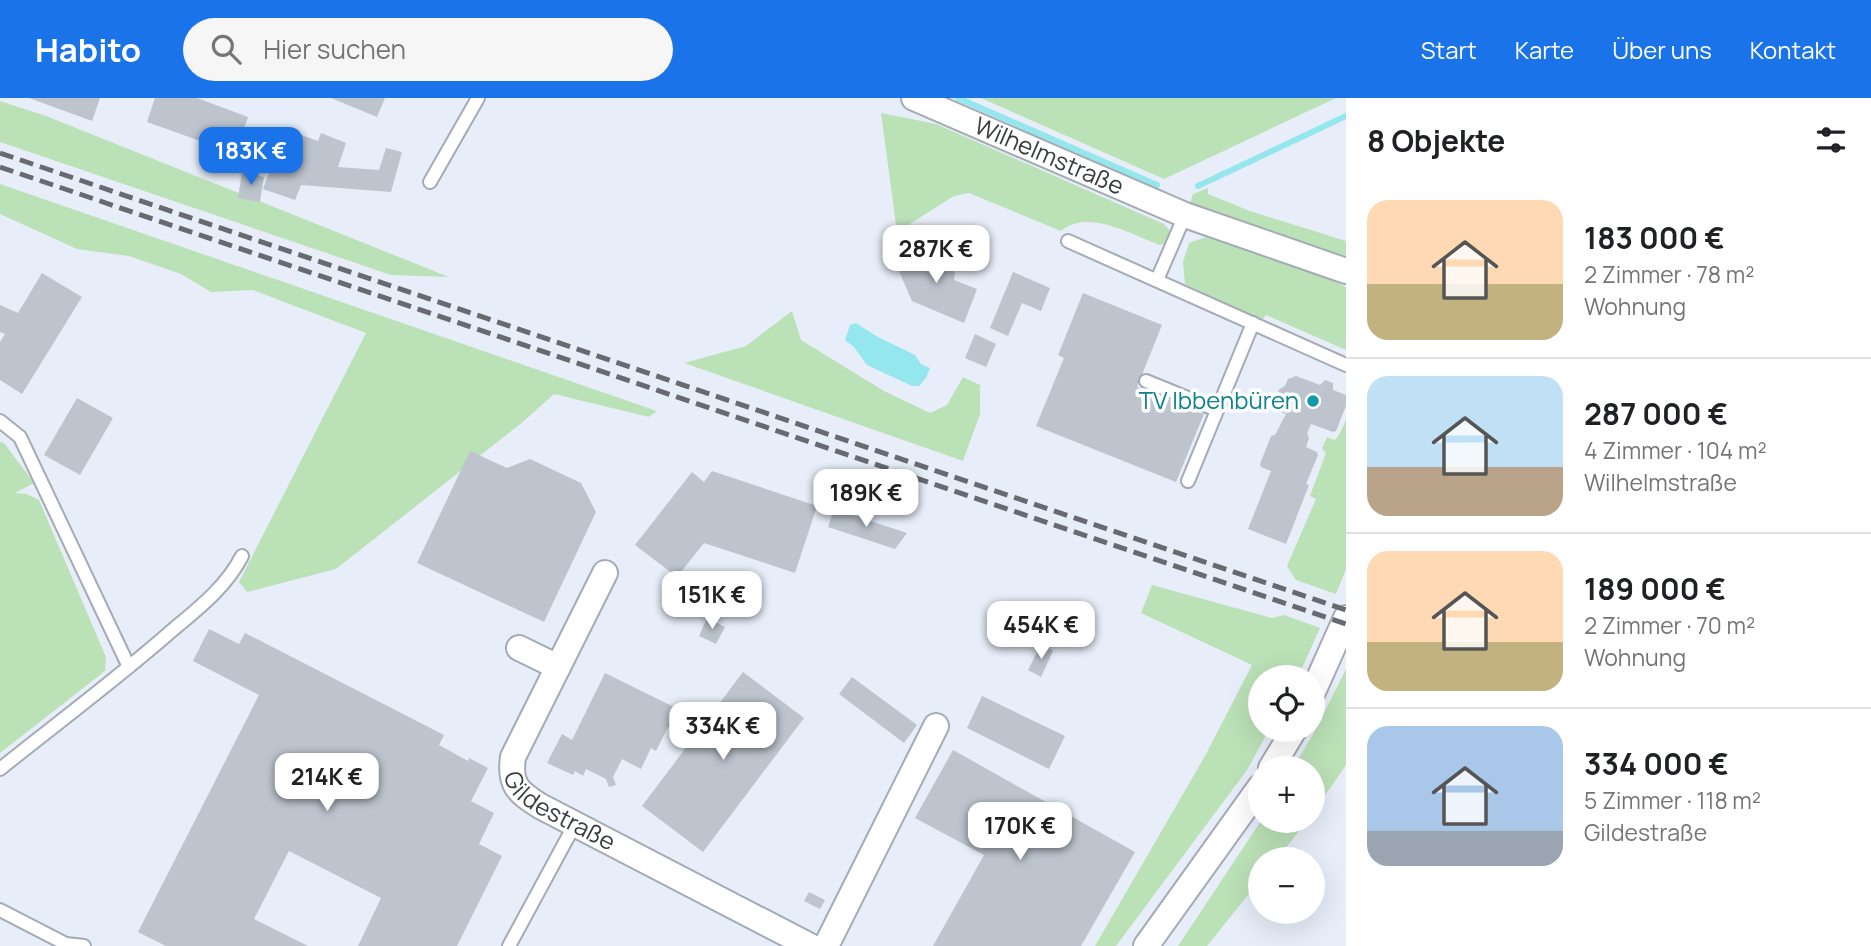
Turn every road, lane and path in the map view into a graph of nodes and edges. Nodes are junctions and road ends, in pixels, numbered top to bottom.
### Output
1 (478, 98) edge
2 (914, 98) edge
3 (430, 181) dead end
4 (1185, 215) junction
5 (1068, 241) dead end
6 (1346, 271) edge
7 (1157, 280) junction
8 (1253, 323) junction
9 (1346, 365) edge
10 (1146, 381) dead end
11 (1217, 410) junction
12 (0, 421) edge
13 (1188, 481) dead end
14 (242, 556) dead end
15 (605, 573) dead end
16 (1346, 618) edge
17 (519, 648) dead end
18 (1325, 665) edge
19 (128, 667) junction
20 (558, 667) junction
21 (936, 726) dead end
22 (0, 769) edge
23 (1248, 804) edge
24 (575, 824) junction
25 (0, 910) edge
26 (84, 946) edge
27 (509, 946) edge
28 (810, 946) edge
29 (826, 946) edge
30 (1146, 946) edge

1 - 3 lane
2 - 4 street, Wilhelmstraße
4 - 6 street, Wilhelmstraße
4 - 7 lane
5 - 7 lane
7 - 8 lane
8 - 9 lane
8 - 11 lane
10 - 11 lane
11 - 13 lane
12 - 19 lane
14 - 19 lane
15 - 20 street, Gildestraße
16 - 18 street
17 - 20 street
19 - 22 lane
20 - 24 street, Gildestraße
21 - 29 street
23 - 30 street
24 - 27 lane
24 - 28 street, Gildestraße
25 - 26 lane

